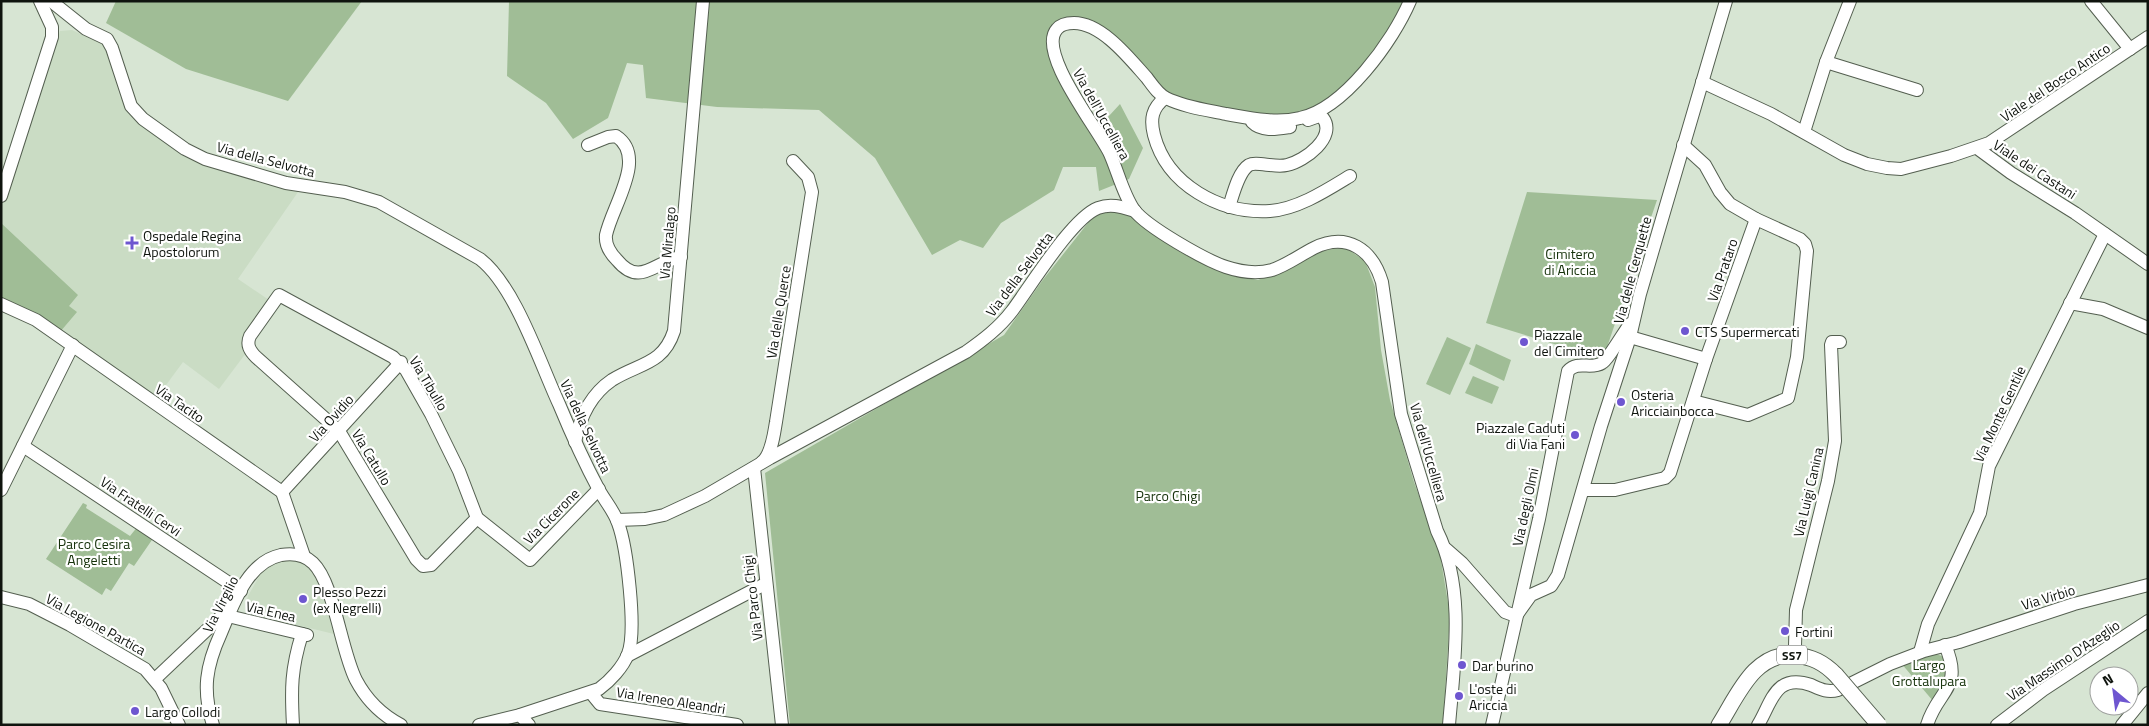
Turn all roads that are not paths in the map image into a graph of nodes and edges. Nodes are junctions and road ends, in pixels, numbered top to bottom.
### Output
1 (40, 1) edge
2 (51, 1) edge
3 (703, 1) edge
4 (1410, 1) edge
5 (1726, 1) edge
6 (1850, 1) edge
7 (2091, 1) edge
8 (2148, 37) edge
9 (2130, 49) junction
10 (1826, 62) junction
11 (1702, 82) junction
12 (1917, 90) dead end
13 (1165, 98) junction
14 (1248, 118) junction
15 (1804, 132) junction
16 (588, 145) dead end
17 (1683, 145) junction
18 (1977, 148) junction
19 (793, 161) dead end
20 (1350, 176) dead end
21 (1, 196) edge
22 (1228, 207) junction
23 (1135, 211) junction
24 (1756, 219) junction
25 (2105, 234) junction
26 (681, 258) junction
27 (2148, 264) edge
28 (279, 295) joint
29 (2070, 303) junction
30 (1, 304) edge
31 (1632, 322) junction
32 (2148, 328) edge
33 (1630, 336) junction
34 (1840, 342) dead end
35 (73, 345) junction
36 (1706, 360) junction
37 (401, 362) junction
38 (1694, 401) junction
39 (339, 432) junction
40 (576, 442) junction
41 (23, 446) junction
42 (754, 468) junction
43 (599, 489) junction
44 (1, 490) edge
45 (1583, 490) junction
46 (282, 492) junction
47 (477, 518) junction
48 (617, 520) junction
49 (1446, 549) junction
50 (304, 556) junction
51 (765, 584) junction
52 (2148, 586) edge
53 (241, 591) junction
54 (1, 597) edge
55 (231, 611) junction
56 (1516, 616) junction
57 (2148, 621) edge
58 (1945, 645) junction
59 (1920, 652) junction
60 (627, 656) junction
61 (1797, 656) junction
62 (155, 679) junction
63 (1838, 682) junction
64 (592, 693) junction
65 (2148, 693) edge
66 (520, 715) junction
67 (179, 725) edge
68 (213, 725) edge
69 (293, 725) edge
70 (401, 725) edge
71 (479, 725) edge
72 (530, 725) edge
73 (737, 725) edge
74 (782, 725) edge
75 (1449, 725) edge
76 (1492, 725) edge
77 (1719, 725) edge
78 (1758, 725) edge
79 (1879, 725) edge
80 (1927, 725) edge
81 (1997, 725) edge
82 (2122, 725) edge

1 - 21 street
2 - 40 street, Via della Selvotta
3 - 26 street, Via Miralago
4 - 14 street, Via dell'Uccelliera
5 - 11 street, Via delle Cerquette
6 - 10 street
7 - 9 street
8 - 9 street, Viale del Bosco Antico
9 - 18 street, Viale del Bosco Antico
10 - 12 street
10 - 15 street
11 - 15 street, Viale dei Castani
11 - 17 street, Via delle Cerquette
13 - 14 street, Via dell'Uccelliera
13 - 22 street
13 - 23 street, Via dell'Uccelliera
14 - 22 street
15 - 18 street, Viale dei Castani
16 - 26 street
17 - 24 street
17 - 31 street, Via delle Cerquette
18 - 25 street, Viale dei Castani
19 - 42 street, Via delle Querce
20 - 22 street
23 - 42 street, Via della Selvotta
23 - 49 street, Via dell'Uccelliera
24 - 36 street, Via Prataro
24 - 38 street
25 - 27 street, Viale dei Castani
25 - 29 street, Via Monte Gentile
26 - 40 street, Via Miralago
28 - 37 street, Via Tibullo
28 - 39 street, Via Catullo
29 - 32 street
29 - 59 street, Via Monte Gentile
30 - 35 street, Via Tacito
31 - 33 street, Via delle Cerquette
31 - 56 street, Via degli Olmi
33 - 36 street
33 - 45 street, Via delle Cerquette
34 - 61 street, Via Luigi Canina
35 - 41 street
35 - 46 street, Via Tacito
36 - 38 street, Via Prataro
37 - 39 street, Via Ovidio
37 - 47 street, Via Tibullo
38 - 45 street, Via Prataro
39 - 46 street, Via Ovidio
39 - 47 street, Via Catullo
40 - 43 street, Via della Selvotta
41 - 44 street
41 - 53 street, Via Fratelli Cervi
42 - 48 street, Via della Selvotta
42 - 51 street, Via Parco Chigi
43 - 47 street, Via Cicerone
43 - 48 street, Via della Selvotta
45 - 56 street, Via delle Cerquette
46 - 50 street
48 - 60 street
49 - 56 street
49 - 75 street, Via dell'Uccelliera
50 - 53 street, Via Virgilio
50 - 70 street
51 - 60 street
51 - 74 street, Via Parco Chigi
52 - 58 street, Via Virbio
53 - 55 street, Via Virgilio
54 - 62 street, Via Legione Partica
55 - 62 street
55 - 68 street, Via Virgilio
55 - 69 street, Via Enea
56 - 76 street
57 - 81 street, Via Massimo D'Azeglio
58 - 59 street
58 - 80 street
59 - 63 street
60 - 64 street
61 - 63 main road, SS7
61 - 77 main road, SS7
62 - 67 street, Via Legione Partica
63 - 78 street
63 - 79 main road, SS7, bridge
64 - 66 street
64 - 73 street, Via Ireneo Aleandri
65 - 82 street
66 - 71 street
66 - 72 street

